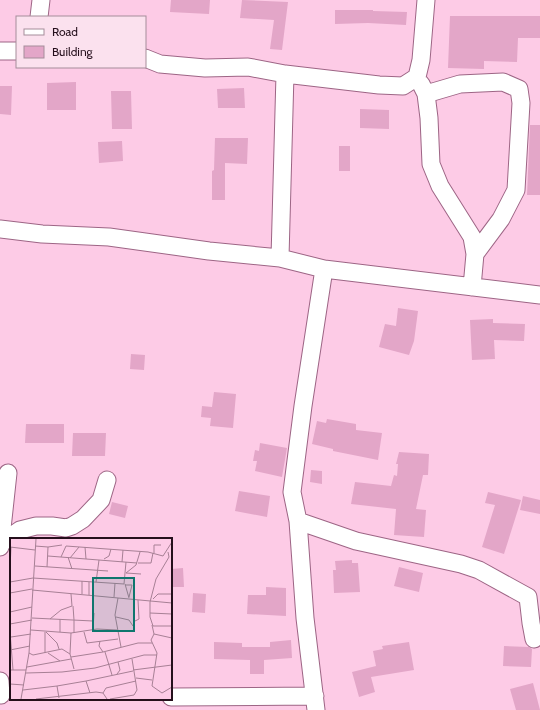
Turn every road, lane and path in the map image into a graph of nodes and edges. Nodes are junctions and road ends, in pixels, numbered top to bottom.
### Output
1 (41, 0) edge
2 (426, 0) edge
3 (39, 16) edge
4 (0, 51) edge
5 (16, 51) edge
6 (146, 58) edge
7 (286, 74) junction
8 (417, 77) junction
9 (426, 94) junction
10 (0, 229) edge
11 (475, 254) junction
12 (280, 258) junction
13 (324, 269) junction
14 (472, 288) junction
15 (540, 295) edge
16 (8, 473) dead end
17 (107, 480) dead end
18 (298, 521) junction
19 (0, 546) edge
20 (534, 597) edge
21 (534, 639) dead end
22 (172, 697) edge
23 (316, 703) edge

1 - 3 street
2 - 8 street
4 - 5 street
6 - 7 street
7 - 8 street
7 - 12 street
8 - 9 street
9 - 11 street
9 - 11 street
10 - 12 street
11 - 14 street
12 - 13 street
13 - 14 street
13 - 18 street
14 - 15 street
16 - 19 street
17 - 19 street
18 - 20 street
18 - 23 street
20 - 21 street
22 - 23 street

